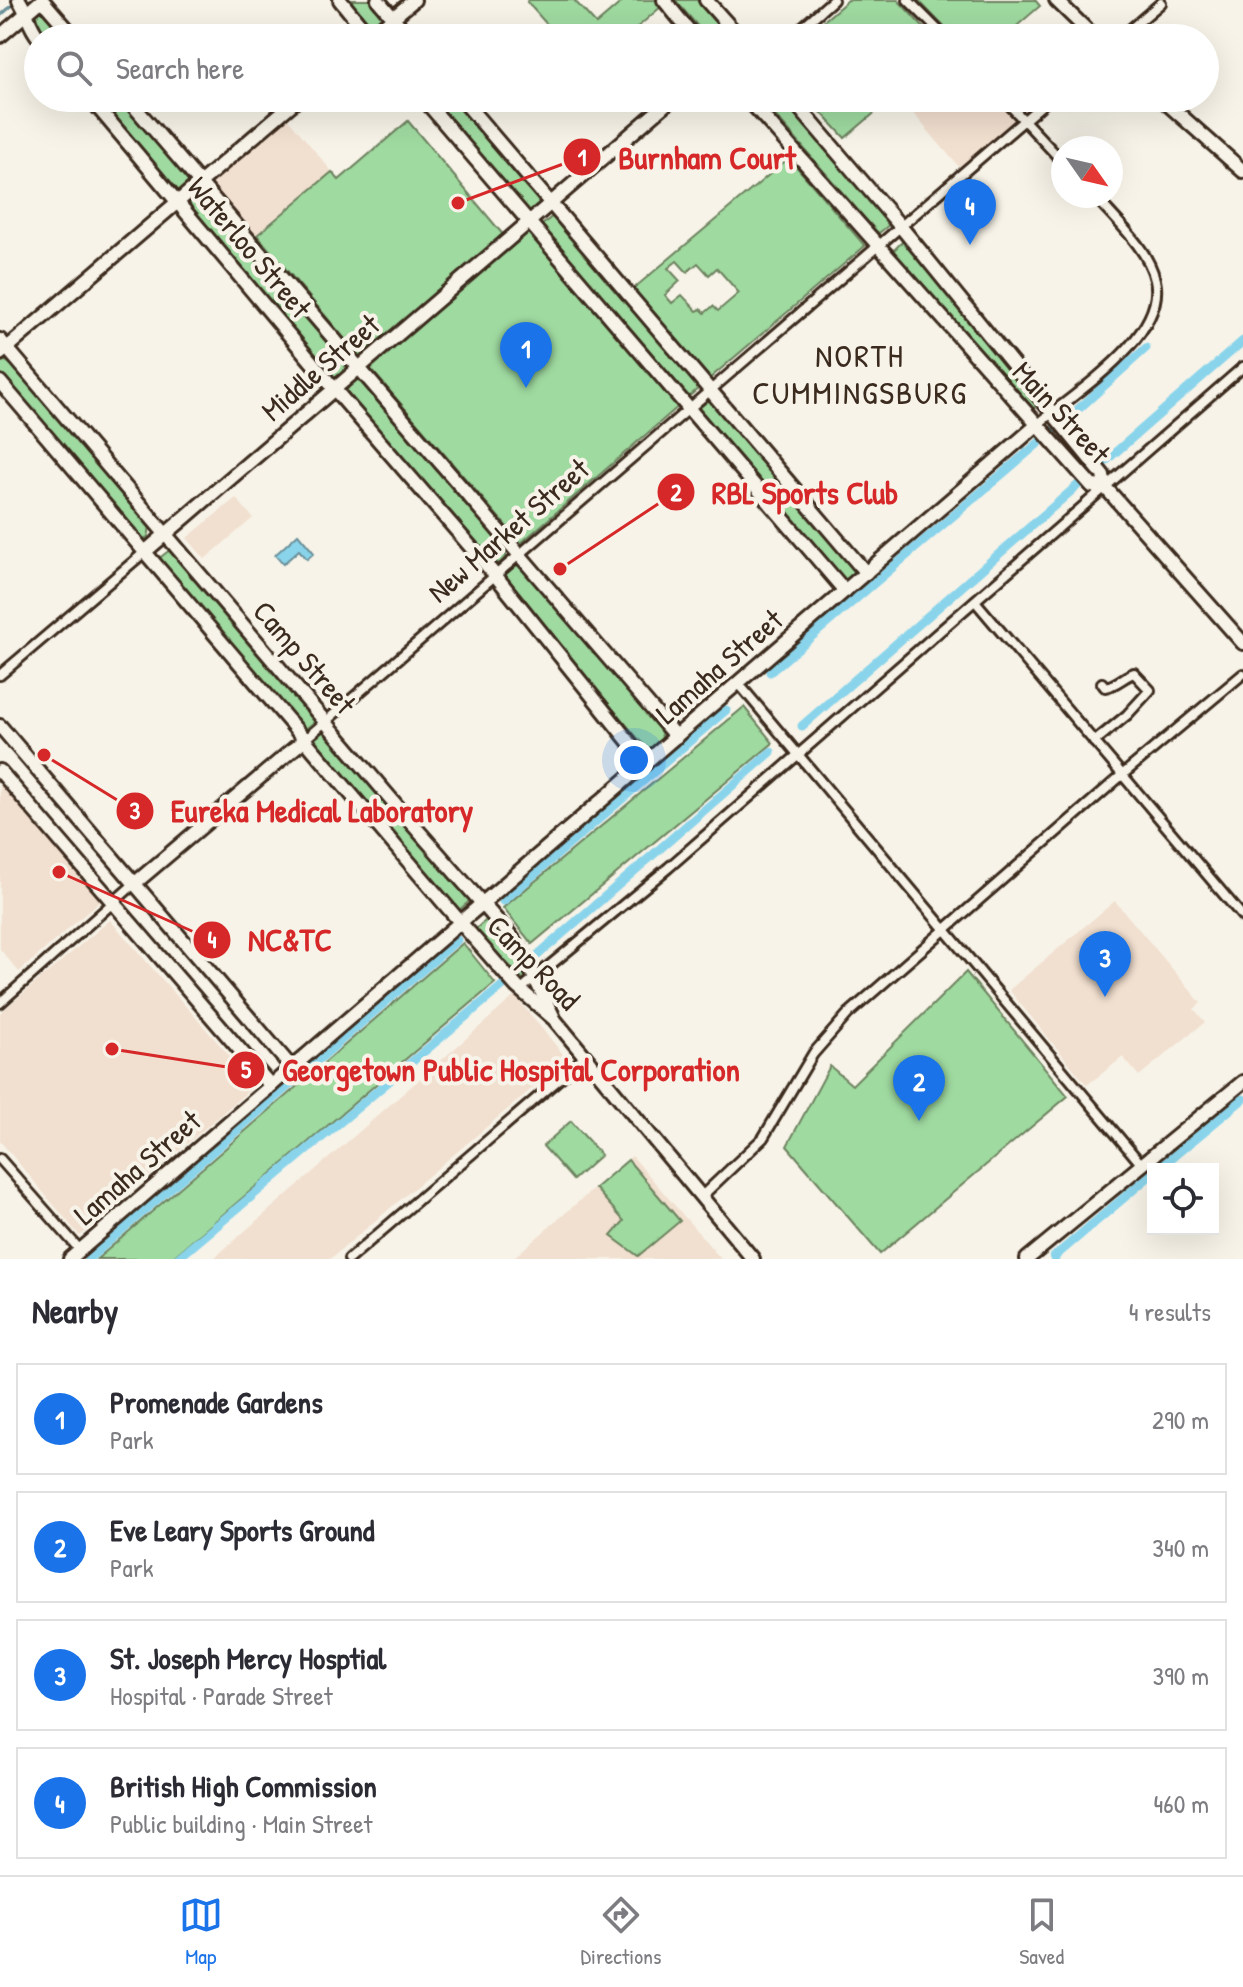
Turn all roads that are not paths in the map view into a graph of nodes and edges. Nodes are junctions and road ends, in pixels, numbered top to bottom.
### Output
1 (19, 0) edge
2 (42, 0) edge
3 (340, 0) edge
4 (378, 0) edge
5 (414, 0) edge
6 (664, 0) edge
7 (706, 0) edge
8 (833, 0) edge
9 (908, 0) edge
10 (1056, 0) edge
11 (1161, 3) dead end
12 (28, 13) junction
13 (393, 18) junction
14 (28, 24) edge
15 (63, 24) edge
16 (359, 24) edge
17 (386, 24) edge
18 (398, 24) edge
19 (684, 24) edge
20 (727, 24) edge
21 (806, 24) edge
22 (932, 24) edge
23 (1081, 24) edge
24 (1136, 24) edge
25 (0, 36) edge
26 (102, 112) edge
27 (139, 112) edge
28 (283, 112) edge
29 (435, 112) edge
30 (473, 112) edge
31 (657, 112) edge
32 (759, 112) edge
33 (803, 112) edge
34 (1016, 112) edge
35 (1033, 112) edge
36 (1177, 112) edge
37 (1024, 120) junction
38 (1051, 149) edge
39 (1243, 171) edge
40 (201, 182) junction
41 (178, 202) junction
42 (551, 204) junction
43 (1105, 208) edge
44 (530, 222) junction
45 (901, 227) junction
46 (879, 246) junction
47 (2, 348) edge
48 (360, 368) junction
49 (1242, 371) edge
50 (0, 382) edge
51 (335, 389) junction
52 (710, 391) junction
53 (689, 409) junction
54 (1056, 418) junction
55 (1037, 425) junction
56 (1100, 483) junction
57 (165, 534) junction
58 (146, 551) junction
59 (520, 555) junction
60 (866, 573) junction
61 (495, 575) junction
62 (845, 591) junction
63 (975, 601) junction
64 (1243, 643) edge
65 (1243, 674) edge
66 (0, 675) edge
67 (1102, 683) dead end
68 (739, 684) junction
69 (326, 721) junction
70 (0, 726) edge
71 (676, 737) junction
72 (304, 740) junction
73 (1094, 742) junction
74 (798, 755) junction
75 (646, 763) junction
76 (0, 771) edge
77 (1122, 775) junction
78 (134, 884) junction
79 (113, 902) junction
80 (488, 909) junction
81 (1243, 917) edge
82 (943, 928) junction
83 (466, 929) junction
84 (534, 975) junction
85 (518, 989) junction
86 (0, 1003) edge
87 (554, 1019) junction
88 (586, 1056) junction
89 (292, 1068) junction
90 (1243, 1082) edge
91 (271, 1086) junction
92 (0, 1159) edge
93 (1142, 1165) junction
94 (702, 1196) junction
95 (75, 1255) edge
96 (349, 1259) edge
97 (753, 1259) edge
98 (1027, 1259) edge

1 - 12 street
2 - 12 street
2 - 15 street
3 - 16 street
4 - 13 street
5 - 13 street
6 - 19 street
7 - 20 street
8 - 21 street
9 - 22 street
10 - 23 street
11 - 24 street
12 - 14 street
12 - 25 street
13 - 17 street
13 - 18 street
26 - 41 street, Waterloo Street
27 - 40 street, Waterloo Street
28 - 40 street
29 - 44 street
30 - 42 street
31 - 42 street, Middle Street
32 - 46 street, Main Street
33 - 45 street, Main Street
34 - 37 street
35 - 37 street, New Market Street
36 - 39 street
37 - 38 street
37 - 45 street, New Market Street
40 - 41 street
40 - 48 street, Waterloo Street
41 - 47 street
41 - 51 street, Waterloo Street
42 - 44 street, Middle Street
42 - 52 street
43 - 54 street
44 - 48 street, Middle Street
44 - 53 street
45 - 46 street, New Market Street
45 - 54 street, Main Street
46 - 52 street, New Market Street
46 - 55 street, Main Street
47 - 57 street, Camp Street
48 - 51 street, Middle Street
48 - 59 street, Waterloo Street
49 - 56 street
50 - 58 street, Camp Street
51 - 57 street, Middle Street
51 - 61 street, Waterloo Street
52 - 53 street, New Market Street
52 - 60 street
53 - 59 street, New Market Street
53 - 62 street
54 - 55 street
54 - 56 street, Main Street
55 - 56 street, Main Street
55 - 60 street, Lamaha Street
56 - 63 street
56 - 64 street
57 - 58 street, Middle Street
57 - 69 street, Camp Street
58 - 66 street, Middle Street
58 - 72 street, Camp Street
59 - 61 street, New Market Street
59 - 71 street, Waterloo Street
60 - 62 street, Lamaha Street
61 - 69 street, New Market Street
61 - 75 street, Waterloo Street
62 - 68 street, Lamaha Street
63 - 73 street
63 - 74 street
65 - 77 street
67 - 73 street
68 - 71 street, Lamaha Street
68 - 74 street
69 - 72 street, New Market Street
69 - 80 street, Camp Street
70 - 78 street
71 - 75 street, Lamaha Street
72 - 78 street, New Market Street
72 - 83 street, Camp Street
73 - 77 street
74 - 82 street
74 - 84 street
75 - 80 street, Lamaha Street
76 - 79 street
77 - 81 street
77 - 82 street
78 - 79 street, New Market Street
78 - 89 street
79 - 86 street, New Market Street
79 - 91 street
80 - 83 street, Lamaha Street
80 - 84 street, Camp Street
82 - 93 street
82 - 94 street
83 - 85 street, Camp Road
83 - 89 street, Lamaha Street
84 - 85 street
84 - 87 street, Camp Street
85 - 87 street, Camp Road
87 - 88 street, Camp Road
88 - 94 street, Camp Road
88 - 96 street
89 - 91 street, Lamaha Street
90 - 93 street
91 - 95 street, Lamaha Street
92 - 95 street
93 - 98 street
94 - 97 street, Camp Road

